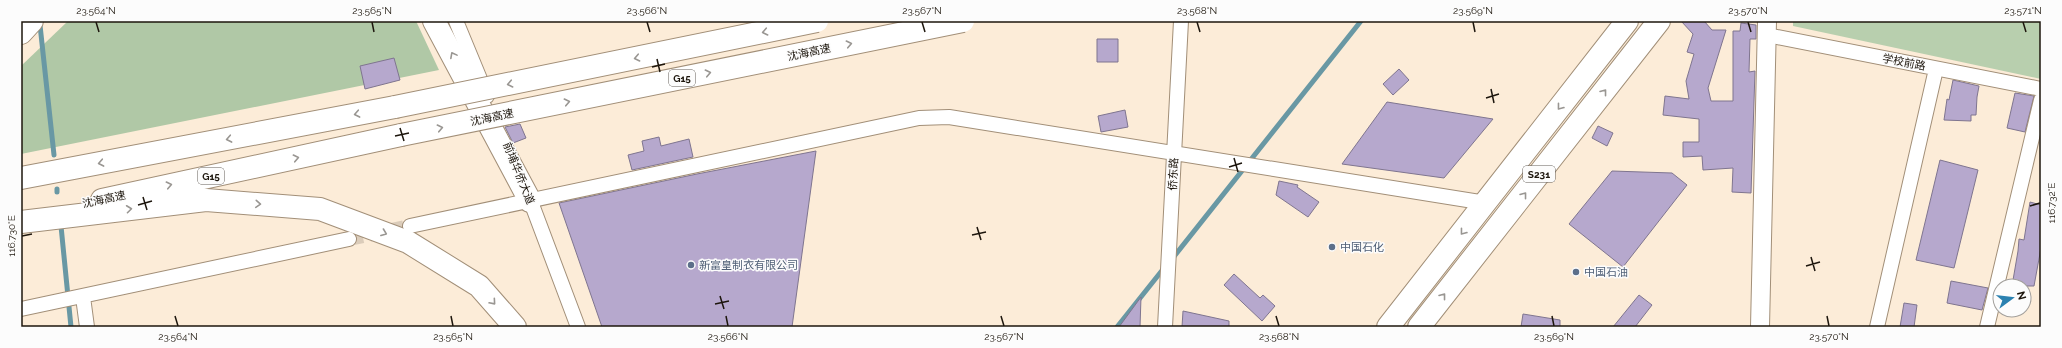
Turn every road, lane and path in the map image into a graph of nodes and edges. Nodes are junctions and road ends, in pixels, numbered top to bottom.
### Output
1 (32, 21) edge
2 (434, 21) edge
3 (456, 21) edge
4 (817, 21) edge
5 (963, 21) edge
6 (1181, 21) edge
7 (1627, 21) edge
8 (1659, 21) edge
9 (1767, 28) edge
10 (21, 33) edge
11 (1936, 69) junction
12 (2041, 89) edge
13 (2041, 100) edge
14 (1174, 153) junction
15 (21, 178) edge
16 (530, 201) junction
17 (1486, 203) junction
18 (21, 217) edge
19 (21, 222) edge
20 (410, 226) tunnel mouth
21 (349, 240) tunnel mouth
22 (73, 299) junction
23 (21, 309) edge
24 (87, 327) edge
25 (515, 327) edge
26 (578, 327) edge
27 (1165, 327) edge
28 (1388, 327) edge
29 (1419, 327) edge
30 (1760, 327) edge
31 (1877, 327) edge
32 (1987, 327) edge

1 - 10 main road
16 -> 2 main road
3 - 16 street, 前埔华侨大道
4 -> 15 main road, bridge
18 -> 5 main road, 沈海高速 / G15, bridge
6 - 14 street, 侨东路
7 -> 17 main road, S231
29 -> 8 main road, S231
9 - 11 street, 学校前路
9 - 30 street
11 - 12 street, 学校前路
11 - 31 street
13 - 32 street
14 - 16 street
14 - 17 street
14 - 27 street, 侨东路
16 - 20 street
16 - 26 street, 前埔华侨大道
17 -> 28 main road, S231
19 -> 25 main road
21 - 22 street
22 - 23 street
22 - 24 street

